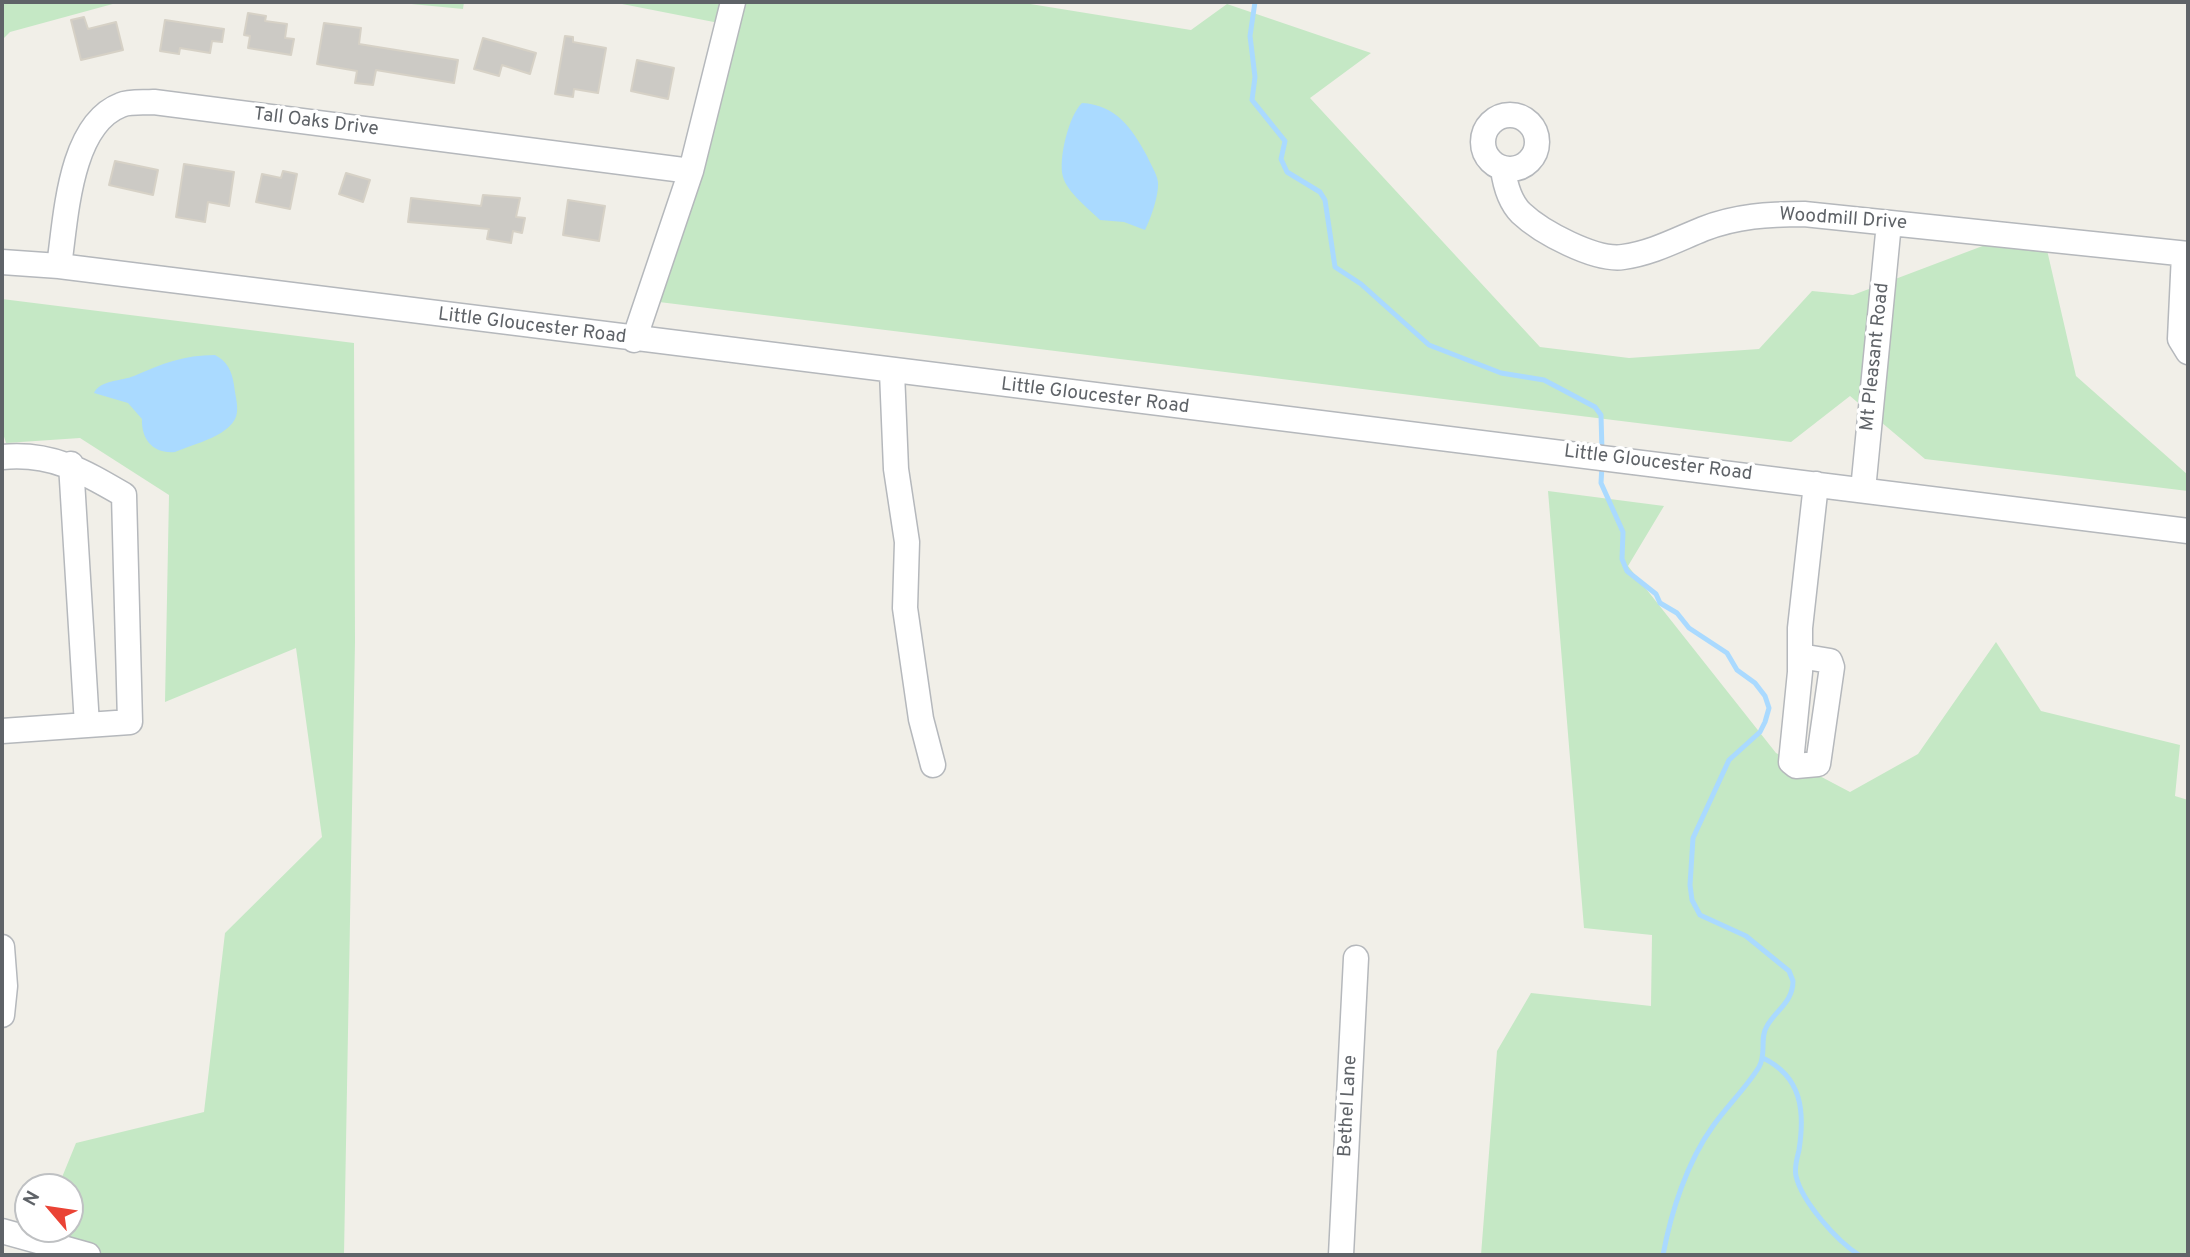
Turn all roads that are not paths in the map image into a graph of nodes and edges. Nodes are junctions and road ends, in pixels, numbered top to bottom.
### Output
1 (733, 2) edge
2 (1503, 169) dead end
3 (691, 171) junction
4 (1889, 223) junction
5 (2186, 254) edge
6 (2, 262) edge
7 (59, 266) junction
8 (634, 340) junction
9 (2188, 352) edge
10 (892, 372) junction
11 (2, 457) edge
12 (71, 464) junction
13 (1816, 484) junction
14 (1863, 490) junction
15 (2188, 531) edge
16 (1800, 656) dead end
17 (87, 725) junction
18 (2, 731) edge
19 (933, 765) dead end
20 (2, 947) edge
21 (1356, 958) dead end
22 (2, 1015) edge
23 (2, 1231) edge
24 (88, 1255) edge
25 (1341, 1255) edge

1 - 3 street
2 - 4 street, Woodmill Drive
3 - 7 street, Tall Oaks Drive
3 - 8 street
4 - 5 street, Woodmill Drive
4 - 14 street, Mt Pleasant Road
5 - 9 street
6 - 7 street, Little Gloucester Road
7 - 8 street, Little Gloucester Road
8 - 10 street, Little Gloucester Road
10 - 13 street, Little Gloucester Road
10 - 19 street
11 - 12 street
12 - 17 street
12 - 17 street
13 - 14 street, Little Gloucester Road
13 - 16 street
14 - 15 street, Little Gloucester Road
17 - 18 street
20 - 22 street
21 - 25 street, Bethel Lane
23 - 24 street

